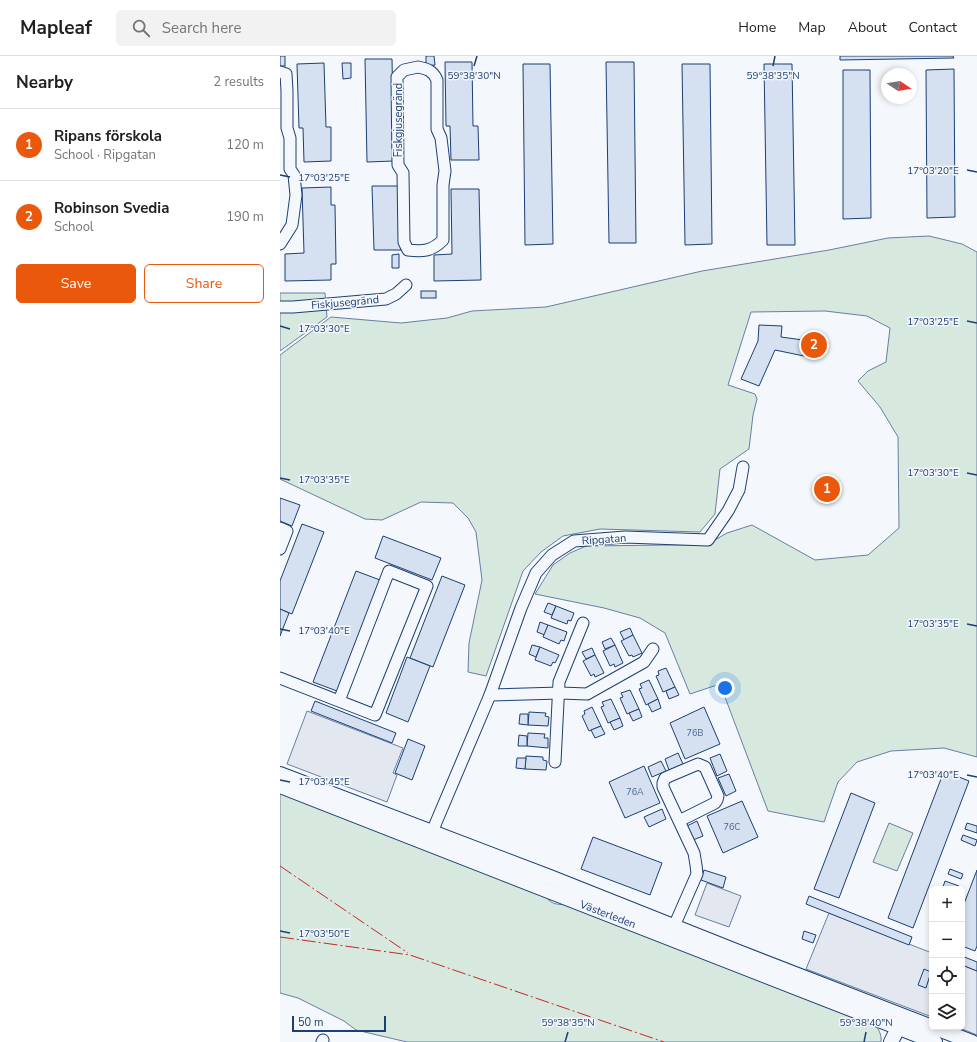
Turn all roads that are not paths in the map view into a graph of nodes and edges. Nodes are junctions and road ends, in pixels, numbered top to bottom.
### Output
1 (418, 67) joint
2 (280, 72) edge
3 (280, 244) edge
4 (406, 285) dead end
5 (280, 306) edge
6 (743, 467) dead end
7 (280, 528) edge
8 (280, 549) edge
9 (583, 623) dead end
10 (653, 649) dead end
11 (280, 678) edge
12 (560, 693) junction
13 (490, 695) junction
14 (339, 701) junction
15 (555, 762) dead end
16 (280, 774) edge
17 (280, 786) edge
18 (679, 821) junction
19 (430, 838) junction
20 (671, 932) junction
21 (929, 1027) edge
22 (900, 1029) edge
23 (941, 1030) edge
24 (891, 1042) edge
25 (935, 1042) edge
26 (972, 1042) edge

1 - 1 street, Fiskgjusegränd
2 - 3 street
4 - 5 street, Fiskjusegränd
6 - 13 street, Ripgatan
7 - 8 street
9 - 12 street
10 - 12 street
11 - 14 street
12 - 13 street
12 - 15 street
13 - 19 street, Ripgatan
14 - 14 street
16 - 19 street, Västerleden
17 - 19 street, Västerleden
18 - 18 street
18 - 20 street
19 - 20 street, Västerleden
20 - 22 street, Västerleden
21 - 22 street, Västerleden
22 - 24 street
22 - 25 street, Västerleden
23 - 26 street, Västerleden

